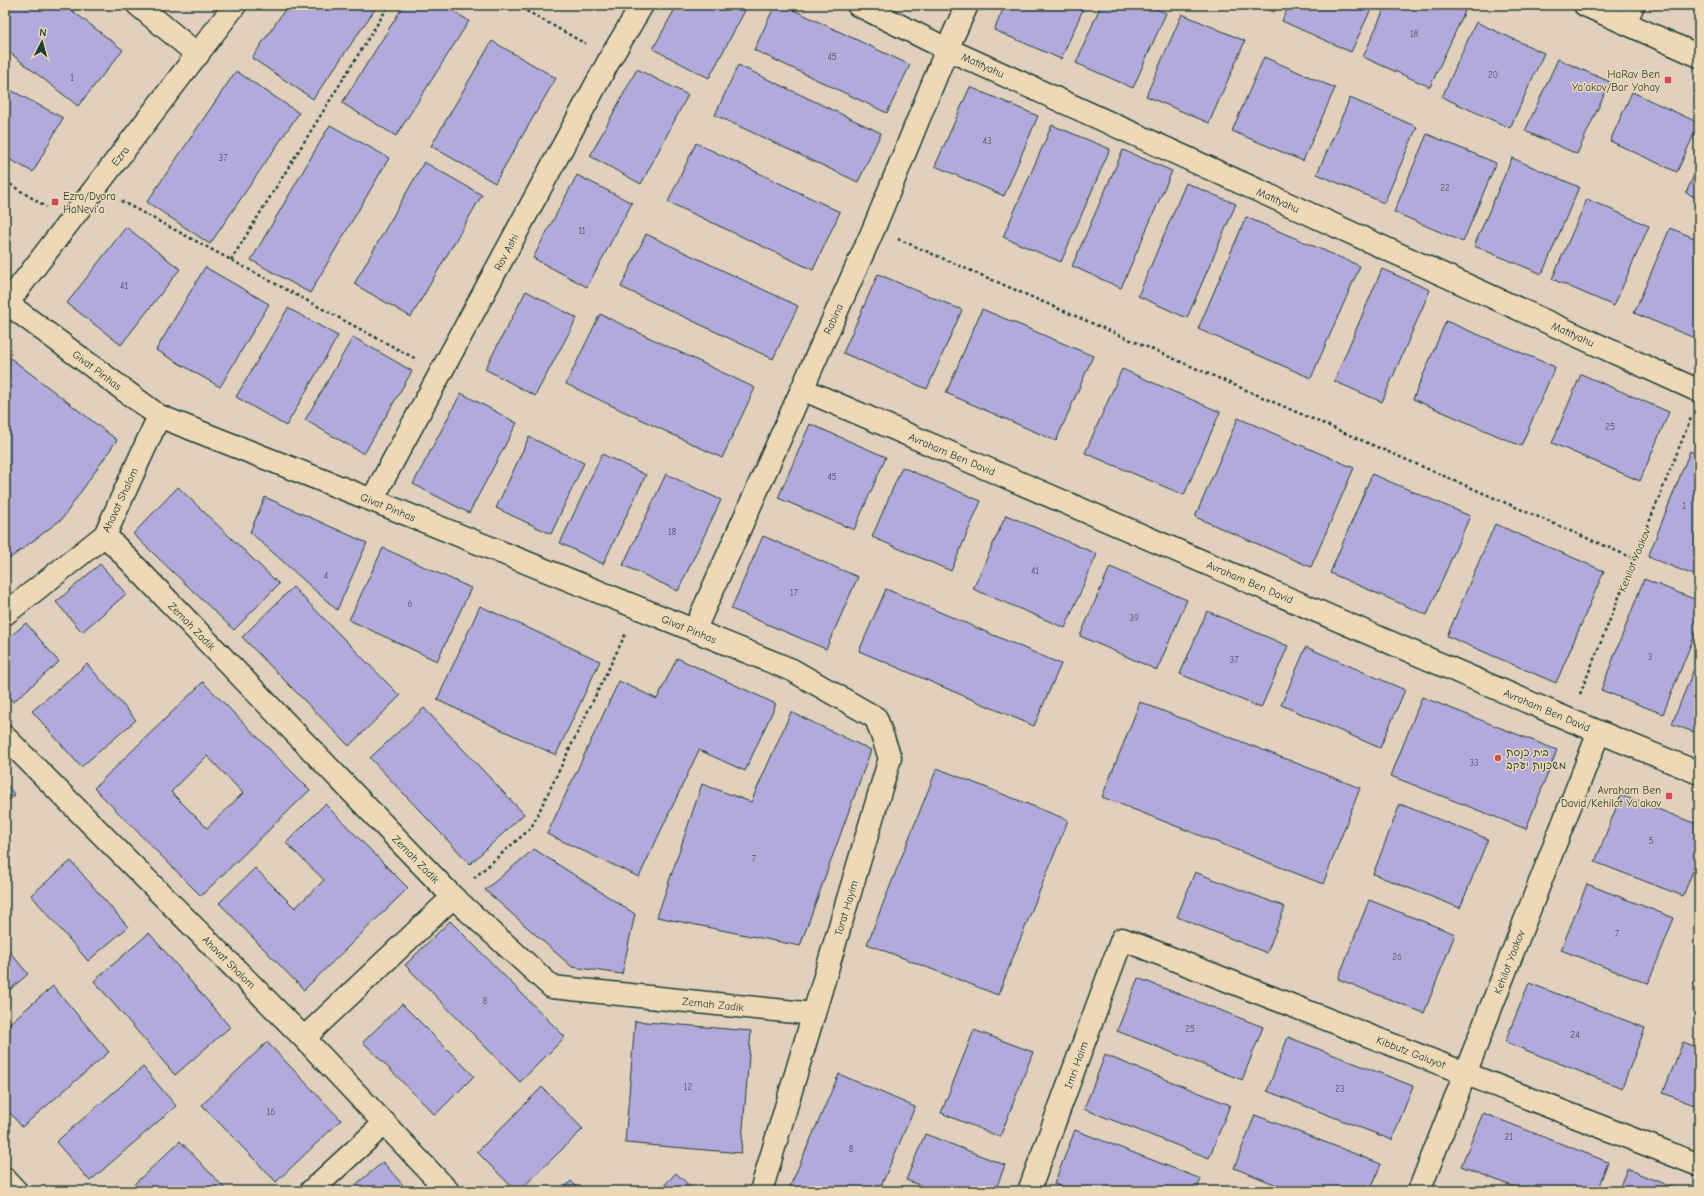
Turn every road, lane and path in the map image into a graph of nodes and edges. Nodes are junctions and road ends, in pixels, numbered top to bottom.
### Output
1 (138, 5) edge
2 (235, 5) edge
3 (389, 5) edge
4 (516, 5) edge
5 (642, 5) edge
6 (858, 5) edge
7 (967, 5) edge
8 (1585, 5) edge
9 (1629, 14) edge
10 (947, 49) junction
11 (198, 55) junction
12 (1699, 56) edge
13 (611, 57) junction
14 (5, 181) edge
15 (96, 188) junction
16 (69, 223) junction
17 (874, 228) junction
18 (231, 260) junction
19 (6, 305) edge
20 (441, 372) junction
21 (802, 389) junction
22 (1699, 391) edge
23 (1693, 414) dead end
24 (159, 416) junction
25 (372, 500) junction
26 (105, 535) junction
27 (1635, 559) junction
28 (638, 608) junction
29 (5, 614) edge
30 (694, 631) junction
31 (792, 670) joint
32 (1570, 720) junction
33 (1599, 732) junction
34 (5, 737) edge
35 (1699, 772) edge
36 (453, 897) junction
37 (1122, 939) joint
38 (814, 1014) junction
39 (304, 1038) junction
40 (1465, 1074) junction
41 (385, 1123) junction
42 (1699, 1165) edge
43 (5, 1179) edge
44 (16, 1191) edge
45 (310, 1191) edge
46 (448, 1191) edge
47 (761, 1191) edge
48 (1029, 1191) edge
49 (1419, 1191) edge

1 - 11 street
2 - 11 street, Ezra
3 - 18 path
4 - 13 path
5 - 13 street, Rav Ashi
6 - 10 street, Matityahu
7 - 10 street, Rabina
8 - 9 street
9 - 12 street
10 - 17 street, Rabina
10 - 22 street, Matityahu
11 - 15 street, Ezra
13 - 20 street, Rav Ashi
14 - 16 path
15 - 16 street, Ezra
15 - 18 path
16 - 19 street, Ezra
17 - 21 street, Rabina
17 - 27 path
18 - 20 path
19 - 24 street, Givat Pinhas
20 - 25 street, Rav Ashi
21 - 30 street, Rabina
21 - 32 street, Avraham Ben David
23 - 27 path, Kehilot Yaakov
24 - 25 street, Givat Pinhas
24 - 26 street, Ahavat Shalom
25 - 28 street, Givat Pinhas
26 - 29 street, Ahavat Shalom
26 - 36 street, Zemah Zadik
27 - 32 path, Kehilot Yaakov
28 - 30 street, Givat Pinhas
28 - 36 path
30 - 31 street, Givat Pinhas
31 - 38 street, Torat Hayim
32 - 33 street, Avraham Ben David
33 - 35 street, Avraham Ben David
33 - 40 street, Kehilot Yaakov
34 - 39 street, Ahavat Shalom
36 - 38 street, Zemah Zadik
36 - 39 street
37 - 40 street, Kibbutz Galuyot
37 - 48 street, Imri Haim
38 - 47 street, Torat Hayim
39 - 41 street, Ahavat Shalom
40 - 42 street, Kibbutz Galuyot
40 - 49 street, Kehilot Yaakov
41 - 45 street
41 - 46 street, Ahavat Shalom
43 - 44 street

